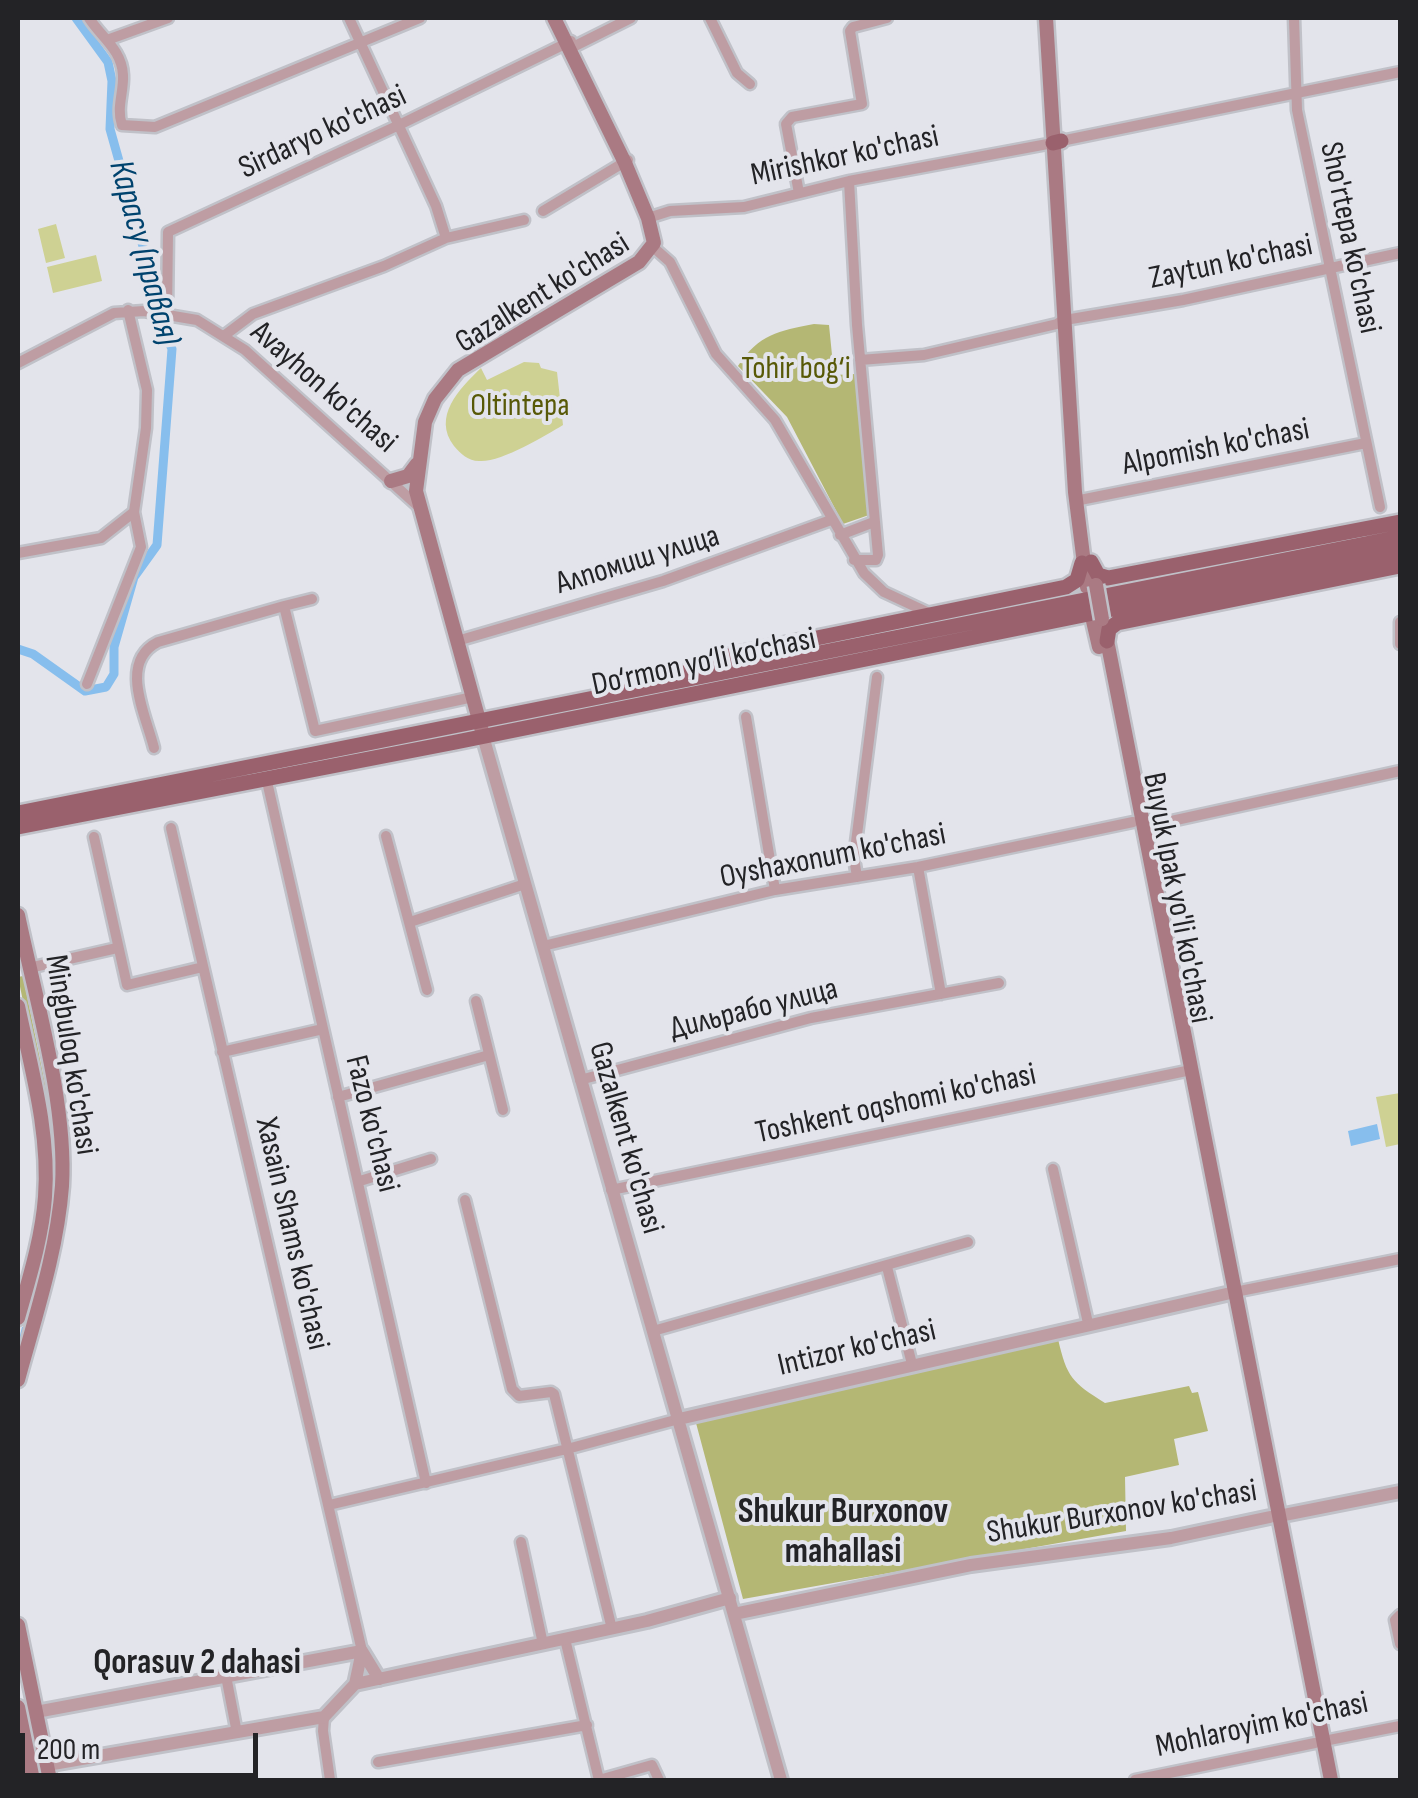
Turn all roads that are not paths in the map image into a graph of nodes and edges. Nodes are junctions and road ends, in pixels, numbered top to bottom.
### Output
1 (89, 18) edge
2 (168, 18) edge
3 (349, 18) edge
4 (420, 18) edge
5 (557, 18) edge
6 (631, 18) edge
7 (710, 18) edge
8 (887, 18) edge
9 (1046, 18) edge
10 (1055, 18) edge
11 (1294, 18) edge
12 (107, 40) junction
13 (360, 43) junction
14 (570, 45) junction
15 (1400, 72) edge
16 (750, 84) dead end
17 (1296, 96) junction
18 (399, 126) junction
19 (1057, 142) junction
20 (627, 162) junction
21 (849, 181) junction
22 (799, 194) junction
23 (543, 211) dead end
24 (650, 217) junction
25 (524, 220) dead end
26 (446, 238) junction
27 (656, 249) junction
28 (1400, 253) edge
29 (1332, 268) junction
30 (128, 310) junction
31 (167, 313) junction
32 (1067, 319) junction
33 (224, 335) junction
34 (860, 360) junction
35 (18, 363) edge
36 (1366, 443) junction
37 (418, 460) junction
38 (391, 482) junction
39 (1079, 500) junction
40 (1380, 507) dead end
41 (420, 509) junction
42 (134, 512) junction
43 (831, 520) junction
44 (874, 522) junction
45 (1400, 522) edge
46 (840, 535) junction
47 (1400, 537) edge
48 (1400, 551) edge
49 (18, 552) edge
50 (854, 560) junction
51 (1087, 562) junction
52 (1400, 566) edge
53 (889, 595) junction
54 (312, 599) dead end
55 (284, 606) junction
56 (930, 614) junction
57 (901, 620) junction
58 (1098, 620) junction
59 (1400, 622) edge
60 (1107, 640) junction
61 (457, 642) junction
62 (1400, 644) edge
63 (877, 677) dead end
64 (87, 684) dead end
65 (656, 685) junction
66 (472, 697) junction
67 (746, 717) dead end
68 (482, 729) junction
69 (154, 748) dead end
70 (1400, 771) edge
71 (266, 778) junction
72 (18, 812) edge
73 (1138, 825) junction
74 (18, 827) edge
75 (171, 828) dead end
76 (386, 836) dead end
77 (94, 838) dead end
78 (918, 867) junction
79 (857, 877) junction
80 (525, 884) junction
81 (775, 890) junction
82 (18, 914) edge
83 (410, 922) junction
84 (543, 946) junction
85 (117, 948) junction
86 (203, 968) junction
87 (23, 970) edge
88 (999, 983) dead end
89 (427, 990) dead end
90 (941, 994) junction
91 (476, 1001) dead end
92 (18, 1006) edge
93 (323, 1029) junction
94 (222, 1052) junction
95 (490, 1055) junction
96 (1187, 1071) junction
97 (580, 1080) junction
98 (338, 1097) junction
99 (502, 1110) dead end
100 (431, 1158) dead end
101 (1053, 1169) dead end
102 (46, 1173) junction
103 (62, 1173) junction
104 (360, 1181) junction
105 (611, 1190) junction
106 (466, 1200) dead end
107 (968, 1242) dead end
108 (1400, 1259) edge
109 (888, 1267) junction
110 (1231, 1292) junction
111 (24, 1317) edge
112 (1088, 1323) junction
113 (653, 1331) junction
114 (912, 1364) junction
115 (18, 1380) edge
116 (679, 1419) junction
117 (567, 1449) junction
118 (426, 1483) junction
119 (1400, 1492) edge
120 (328, 1505) junction
121 (1275, 1517) junction
122 (521, 1542) dead end
123 (730, 1598) junction
124 (734, 1614) junction
125 (1400, 1615) edge
126 (18, 1626) edge
127 (612, 1629) junction
128 (564, 1639) junction
129 (542, 1644) junction
130 (1400, 1644) edge
131 (362, 1651) junction
132 (226, 1676) junction
133 (379, 1679) junction
134 (354, 1684) junction
135 (18, 1711) edge
136 (36, 1712) junction
137 (324, 1718) junction
138 (587, 1724) junction
139 (1400, 1726) edge
140 (237, 1733) junction
141 (1319, 1742) junction
142 (378, 1762) dead end
143 (49, 1773) edge
144 (32, 1774) edge
145 (330, 1780) edge
146 (599, 1780) edge
147 (659, 1780) edge
148 (781, 1780) edge
149 (1135, 1780) edge
150 (1322, 1780) edge
151 (1332, 1780) edge

1 - 12 street
2 - 12 street
3 - 13 street
4 - 13 street
5 - 14 main road
6 - 14 street, Sirdaryo ko'chasi
7 - 16 street
8 - 22 street
9 - 19 main road, Buyuk Ipak yo'li ko'chasi
10 - 19 main road, Buyuk Ipak yo'li ko'chasi
11 - 17 street, Sho'rtepa ko'chasi
12 - 13 street
13 - 18 street
14 - 18 street, Sirdaryo ko'chasi
14 - 20 main road
15 - 17 street, Mirishkor ko'chasi
17 - 19 street, Mirishkor ko'chasi
17 - 29 street, Sho'rtepa ko'chasi
18 - 26 street
18 - 31 street, Sirdaryo ko'chasi
19 - 21 street, Mirishkor ko'chasi
19 - 32 main road, Buyuk Ipak yo'li ko'chasi
20 - 23 street
20 - 24 main road
21 - 22 street, Mirishkor ko'chasi
21 - 34 street
22 - 24 street, Mirishkor ko'chasi
24 - 27 main road
25 - 26 street
26 - 33 street
27 - 37 main road, Gazalkent ko'chasi
27 - 43 street
28 - 29 street, Zaytun ko'chasi
29 - 32 street, Zaytun ko'chasi
29 - 36 street, Sho'rtepa ko'chasi
30 - 31 street, Avayhon ko'chasi
30 - 35 street, Avayhon ko'chasi
30 - 42 street
31 - 33 street, Avayhon ko'chasi
32 - 34 street, Zaytun ko'chasi
32 - 39 main road, Buyuk Ipak yo'li ko'chasi
33 - 38 street, Avayhon ko'chasi
34 - 44 street
36 - 39 street, Alpomish ko'chasi
36 - 40 street, Sho'rtepa ko'chasi
37 - 38 main road
37 - 41 main road
38 - 41 street, Avayhon ko'chasi
39 - 51 main road, Buyuk Ipak yo'li ko'chasi
41 - 61 main road, Gazalkent ko'chasi
42 - 49 street
42 - 64 street
43 - 46 street
43 - 61 street, Алпомиш улица
44 - 46 street
44 - 50 street
45 - 51 main road
46 - 50 street
47 - 65 main road, Do‘rmon yo‘li ko‘chasi
48 - 68 main road, Do‘rmon yo‘li ko‘chasi
50 - 53 street
51 - 56 main road
51 - 58 main road, Buyuk Ipak yo'li ko'chasi
52 - 60 main road
53 - 56 street
53 - 57 street
54 - 55 street
55 - 66 street
55 - 69 street
56 - 57 main road
57 - 65 main road
58 - 60 main road, Buyuk Ipak yo'li ko'chasi
58 - 73 main road, Buyuk Ipak yo'li ko'chasi
59 - 62 street
60 - 73 main road, Buyuk Ipak yo'li ko'chasi
61 - 66 main road, Gazalkent ko'chasi
63 - 79 street
65 - 68 main road, Do‘rmon yo‘li ko‘chasi
66 - 68 main road, Gazalkent ko'chasi
67 - 81 street
68 - 71 main road, Do‘rmon yo‘li ko‘chasi
68 - 72 main road, Do‘rmon yo‘li ko‘chasi
68 - 80 street, Gazalkent ko'chasi
70 - 73 street, Oyshaxonum ko'chasi
71 - 74 main road, Do‘rmon yo‘li ko‘chasi
71 - 93 street, Fazo ko'chasi
73 - 78 street, Oyshaxonum ko'chasi
73 - 96 main road, Buyuk Ipak yo'li ko'chasi
75 - 86 street, Xasain Shams ko'chasi
76 - 83 street
77 - 85 street
78 - 79 street, Oyshaxonum ko'chasi
78 - 90 street
79 - 81 street, Oyshaxonum ko'chasi
80 - 83 street
80 - 84 street, Gazalkent ko'chasi
81 - 84 street, Oyshaxonum ko'chasi
82 - 87 main road, Mingbuloq ko'chasi
83 - 89 street
84 - 97 street, Gazalkent ko'chasi
85 - 86 street
85 - 87 street
86 - 94 street, Xasain Shams ko'chasi
87 - 103 main road, Mingbuloq ko'chasi
88 - 90 street, Дильрабо улица
90 - 97 street, Дильрабо улица
91 - 95 street
92 - 102 main road, Mingbuloq ko'chasi
93 - 94 street
93 - 98 street, Fazo ko'chasi
94 - 120 street, Xasain Shams ko'chasi
95 - 98 street
95 - 99 street
96 - 105 street, Toshkent oqshomi ko'chasi
96 - 110 main road, Buyuk Ipak yo'li ko'chasi
97 - 105 street, Gazalkent ko'chasi
98 - 104 street, Fazo ko'chasi
100 - 104 street
101 - 112 street
102 - 103 main road
102 - 111 main road, Mingbuloq ko'chasi
103 - 111 main road, Mingbuloq ko'chasi
104 - 118 street, Fazo ko'chasi
105 - 113 street, Gazalkent ko'chasi
106 - 117 street
107 - 109 street
108 - 110 street, Intizor ko'chasi
109 - 113 street
109 - 114 street
110 - 112 street, Intizor ko'chasi
110 - 121 main road, Buyuk Ipak yo'li ko'chasi
111 - 115 main road, Mingbuloq ko'chasi
112 - 114 street, Intizor ko'chasi
113 - 116 street, Gazalkent ko'chasi
114 - 116 street, Intizor ko'chasi
116 - 117 street, Intizor ko'chasi
116 - 123 street, Gazalkent ko'chasi
117 - 118 street, Intizor ko'chasi
117 - 127 street
118 - 120 street, Intizor ko'chasi
119 - 121 street, Shukur Burxonov ko'chasi
120 - 131 street, Xasain Shams ko'chasi
121 - 124 street, Shukur Burxonov ko'chasi
121 - 141 main road, Buyuk Ipak yo'li ko'chasi
122 - 129 street
123 - 124 street, Gazalkent ko'chasi
123 - 127 street
124 - 148 street, Gazalkent ko'chasi
125 - 130 street
126 - 136 main road
127 - 128 street
128 - 129 street
128 - 138 street
129 - 133 street
131 - 132 street
131 - 133 street
131 - 134 street
132 - 136 street
132 - 140 street
133 - 134 street
134 - 137 street
135 - 136 street
135 - 144 main road
136 - 143 main road
137 - 140 street
137 - 145 street
138 - 142 street
138 - 146 street
139 - 141 street, Mohlaroyim ko'chasi
140 - 143 street
141 - 149 street, Mohlaroyim ko'chasi
141 - 150 main road, Buyuk Ipak yo'li ko'chasi
141 - 151 main road, Buyuk Ipak yo'li ko'chasi
143 - 144 street
146 - 147 street

